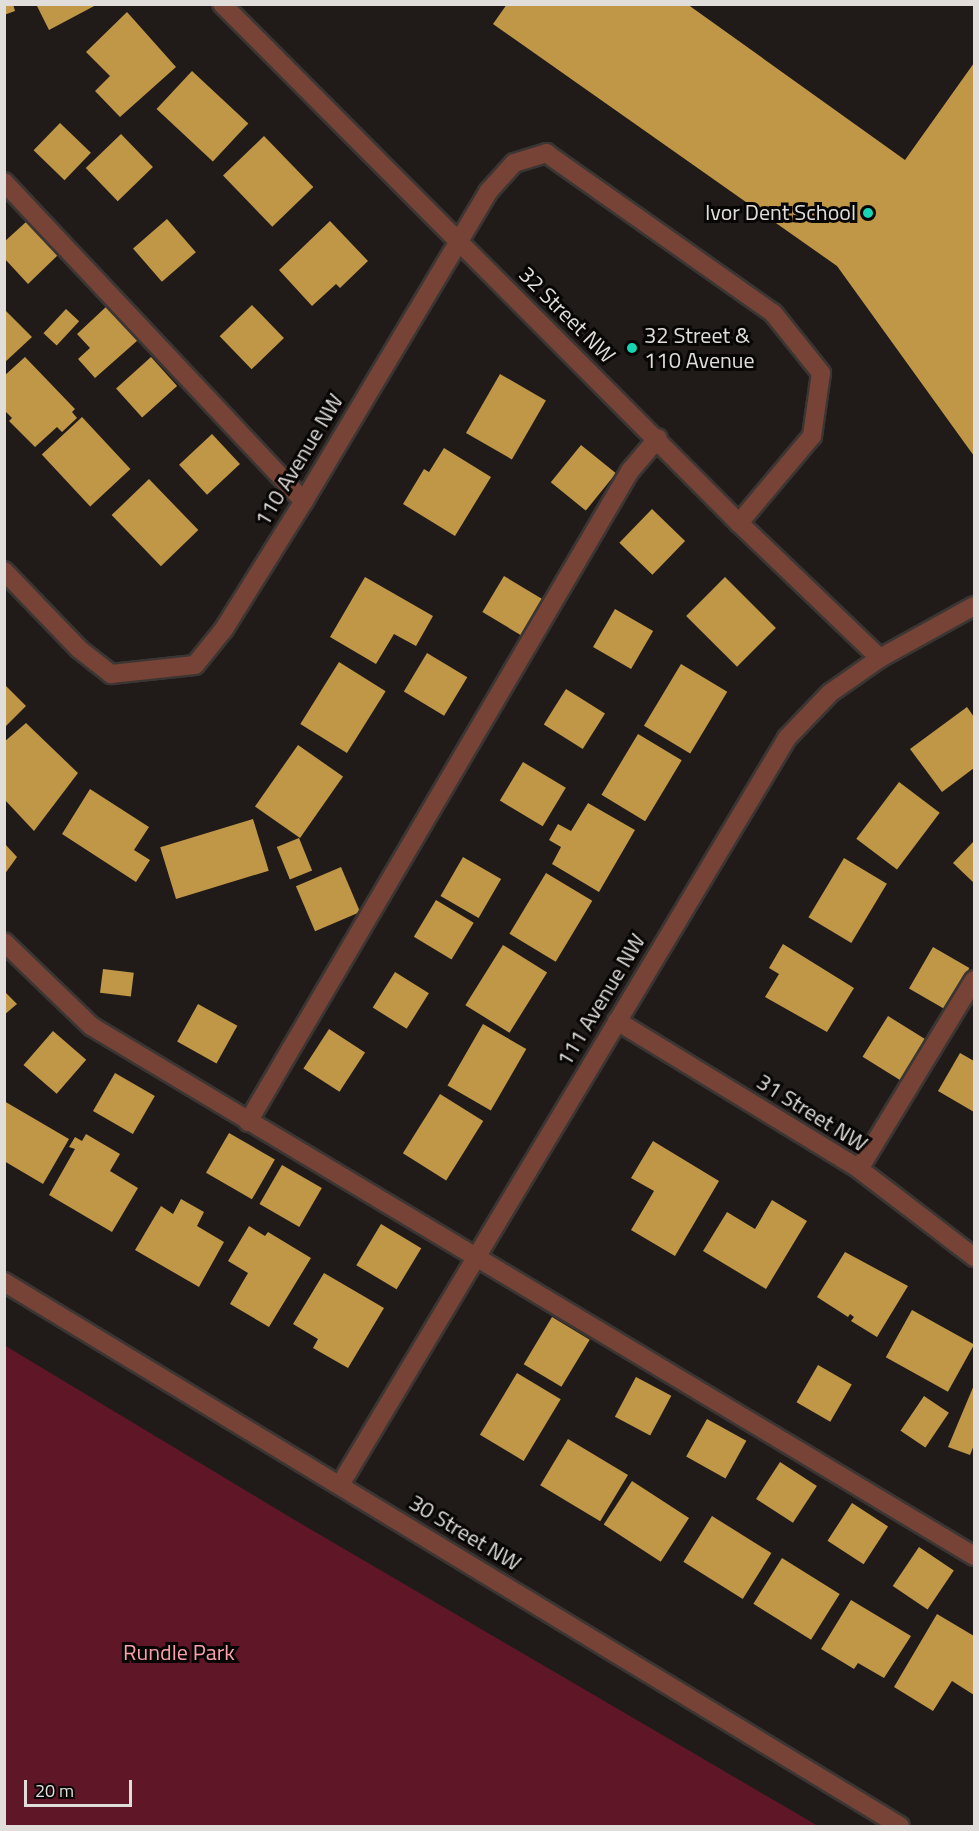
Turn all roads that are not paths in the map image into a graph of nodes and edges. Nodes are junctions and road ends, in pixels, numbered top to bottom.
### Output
1 (222, 4) edge
2 (4, 182) edge
3 (457, 239) junction
4 (658, 438) junction
5 (304, 501) junction
6 (739, 523) junction
7 (4, 571) edge
8 (975, 606) edge
9 (880, 658) junction
10 (4, 942) edge
11 (975, 980) edge
12 (617, 1021) junction
13 (248, 1122) junction
14 (859, 1169) junction
15 (975, 1257) edge
16 (474, 1259) junction
17 (4, 1282) edge
18 (340, 1485) junction
19 (975, 1556) edge
20 (900, 1827) edge

1 - 3 street, 32 Street NW
2 - 5 street
3 - 4 street, 32 Street NW
3 - 5 street, 110 Avenue NW
3 - 6 street, 110 Avenue NW
4 - 6 street, 32 Street NW
4 - 13 street
5 - 7 street, 110 Avenue NW
6 - 9 street, 32 Street NW
8 - 9 street, 111 Avenue NW
9 - 12 street, 111 Avenue NW
10 - 13 street
11 - 14 street
12 - 14 street, 31 Street NW
12 - 16 street, 111 Avenue NW
13 - 16 street
14 - 15 street, 31 Street NW
16 - 18 street, 111 Avenue NW
16 - 19 street
17 - 18 street, 30 Street NW
18 - 20 street, 30 Street NW

